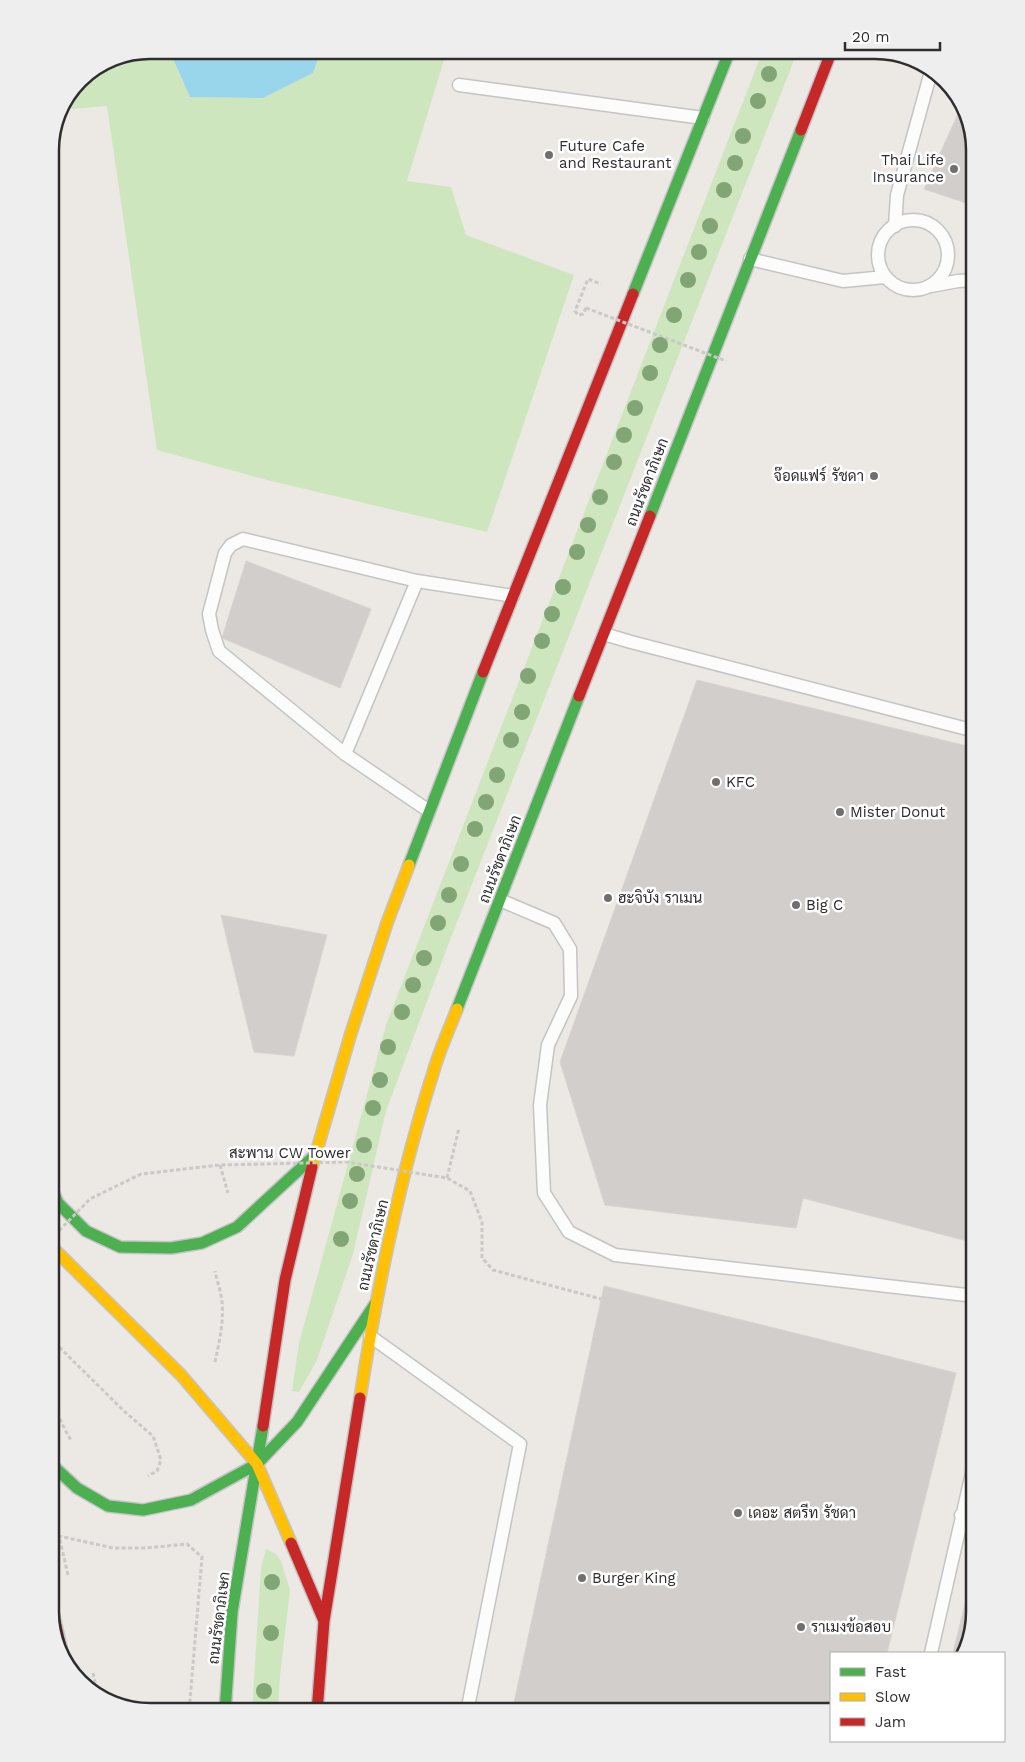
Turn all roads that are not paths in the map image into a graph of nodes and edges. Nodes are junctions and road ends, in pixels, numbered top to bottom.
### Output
1 (726, 59) edge
2 (828, 59) edge
3 (930, 77) edge
4 (459, 86) dead end
5 (703, 118) junction
6 (895, 226) junction
7 (750, 259) junction
8 (885, 277) junction
9 (966, 281) edge
10 (926, 287) junction
11 (417, 580) junction
12 (513, 596) junction
13 (604, 634) junction
14 (966, 728) edge
15 (345, 754) junction
16 (429, 811) junction
17 (500, 900) junction
18 (314, 1156) junction
19 (59, 1203) edge
20 (59, 1252) edge
21 (966, 1295) edge
22 (375, 1304) junction
23 (370, 1336) junction
24 (257, 1464) junction
25 (59, 1471) edge
26 (966, 1496) edge
27 (961, 1516) junction
28 (966, 1517) edge
29 (324, 1621) junction
30 (931, 1652) edge
31 (226, 1703) edge
32 (318, 1703) edge
33 (469, 1703) edge

1 - 5 main road, ถนนรัชดาภิเษก
2 - 7 main road, ถนนรัชดาภิเษก
3 - 6 lane
4 - 5 lane
5 - 12 main road, ถนนรัชดาภิเษก
6 - 8 lane
6 - 10 lane
7 - 8 lane
7 - 13 main road, ถนนรัชดาภิเษก
8 - 10 lane
9 - 10 lane
11 - 12 lane
11 - 15 lane
11 - 15 lane
12 - 16 main road, ถนนรัชดาภิเษก
13 - 14 lane
13 - 17 main road, ถนนรัชดาภิเษก
15 - 16 lane
16 - 18 main road, ถนนรัชดาภิเษก
17 - 21 lane
17 - 22 main road, ถนนรัชดาภิเษก
18 - 19 main road
18 - 24 main road, ถนนรัชดาภิเษก
20 - 24 main road
22 - 23 main road, ถนนรัชดาภิเษก
22 - 24 main road
23 - 29 main road, ถนนรัชดาภิเษก
23 - 33 lane
24 - 25 main road
24 - 29 main road
24 - 31 main road, ถนนรัชดาภิเษก
26 - 27 lane
27 - 28 lane
27 - 30 lane
29 - 32 main road, ถนนรัชดาภิเษก

